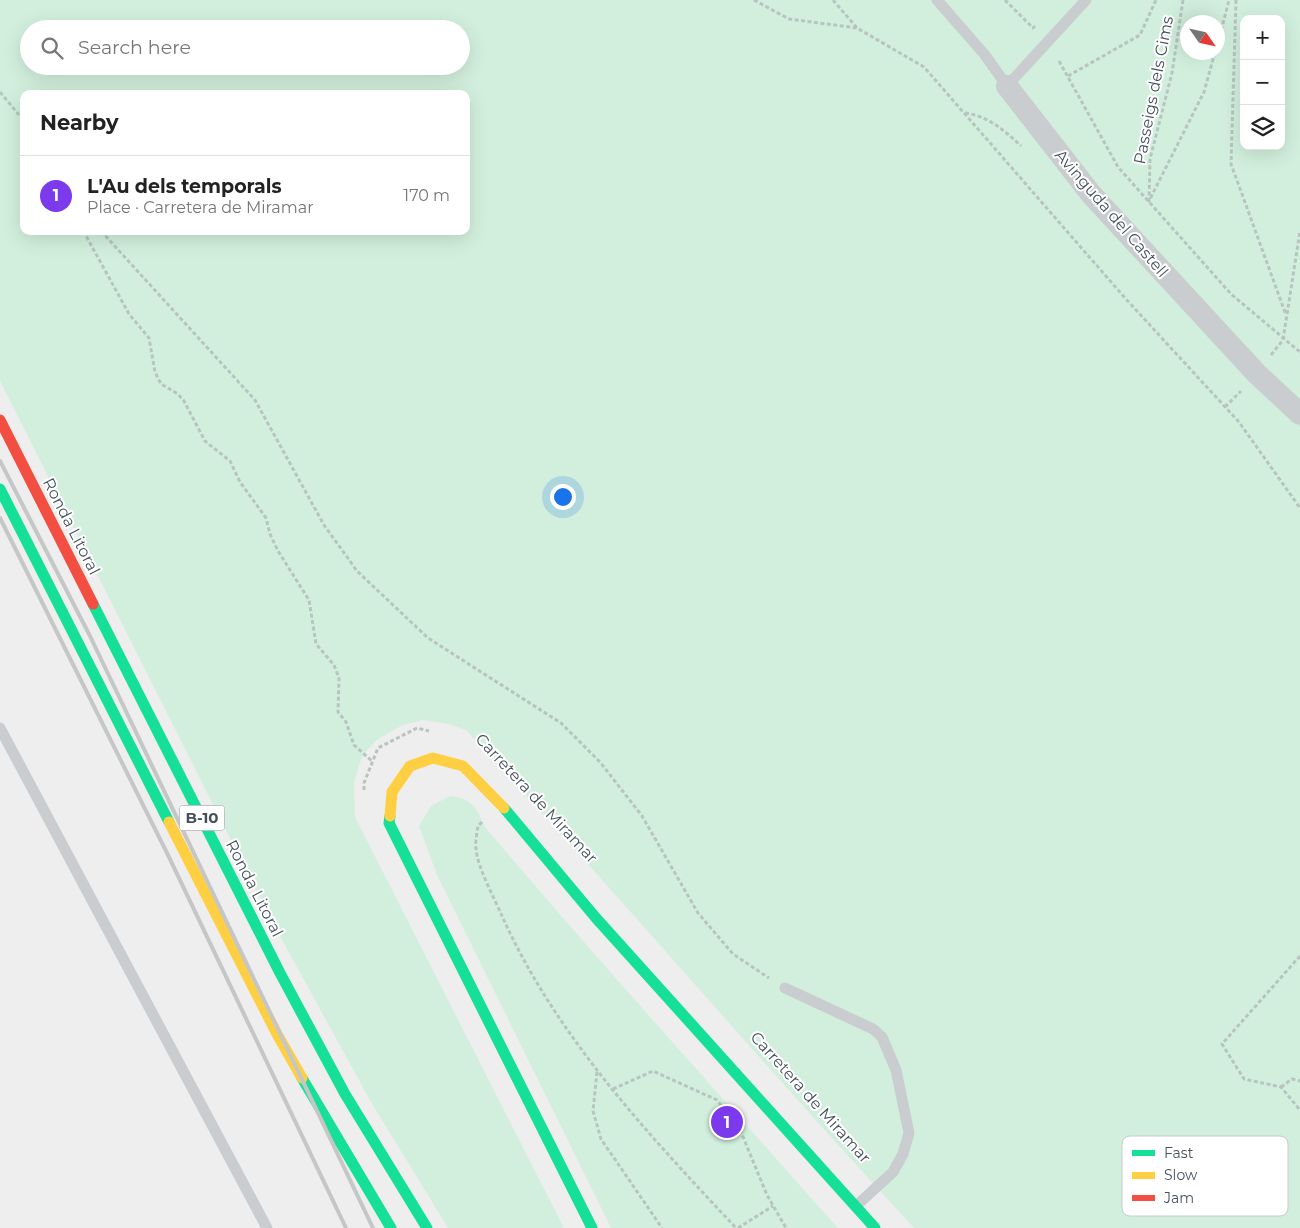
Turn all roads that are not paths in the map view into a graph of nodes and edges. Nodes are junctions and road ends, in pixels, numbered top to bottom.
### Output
1 (938, 0) edge
2 (1086, 0) edge
3 (1007, 86) junction
4 (1300, 414) edge
5 (0, 420) edge
6 (0, 489) edge
7 (0, 728) edge
8 (785, 988) road end
9 (856, 1206) junction
10 (267, 1228) edge
11 (391, 1228) edge
12 (427, 1228) edge
13 (592, 1228) edge
14 (875, 1228) edge

1 - 3 lane, Avinguda del Castell
2 - 3 lane
3 - 4 street, Avinguda del Castell
5 - 12 main road, Ronda Litoral / B-10
6 - 11 main road, B-10
7 - 10 lane
8 - 9 lane
9 - 13 main road, Carretera de Miramar
9 - 14 main road, Carretera de Miramar

